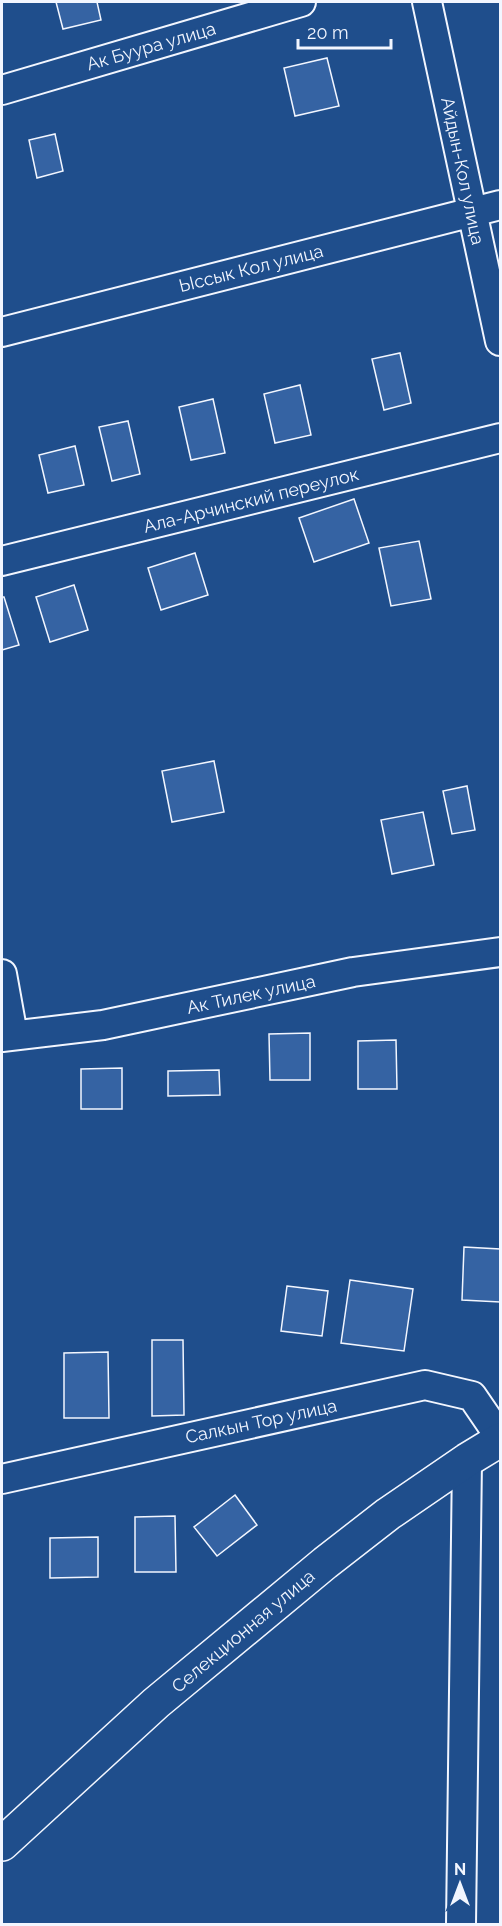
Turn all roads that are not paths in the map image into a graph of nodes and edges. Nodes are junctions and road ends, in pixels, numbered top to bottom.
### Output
1 (301, 2) edge
2 (427, 2) edge
3 (2, 90) edge
4 (501, 205) edge
5 (472, 212) junction
6 (2, 332) edge
7 (501, 341) edge
8 (501, 438) edge
9 (2, 561) edge
10 (501, 952) edge
11 (2, 974) edge
12 (7, 1036) edge
13 (501, 1439) edge
14 (467, 1460) junction
15 (2, 1479) edge
16 (2, 1844) edge
17 (461, 1924) edge

1 - 3 street, Ак Буура улица
2 - 5 street, Айдын-Кол улица
4 - 5 street, Ыссык Кол улица
5 - 6 street, Ыссык Кол улица
5 - 7 street, Айдын-Кол улица
8 - 9 street, Ала-Арчинский переулок
10 - 12 street, Ак Тилек улица
11 - 12 street
13 - 14 street, Селекционная улица
13 - 15 street, Салкын Тор улица
14 - 16 street, Селекционная улица
14 - 17 street

